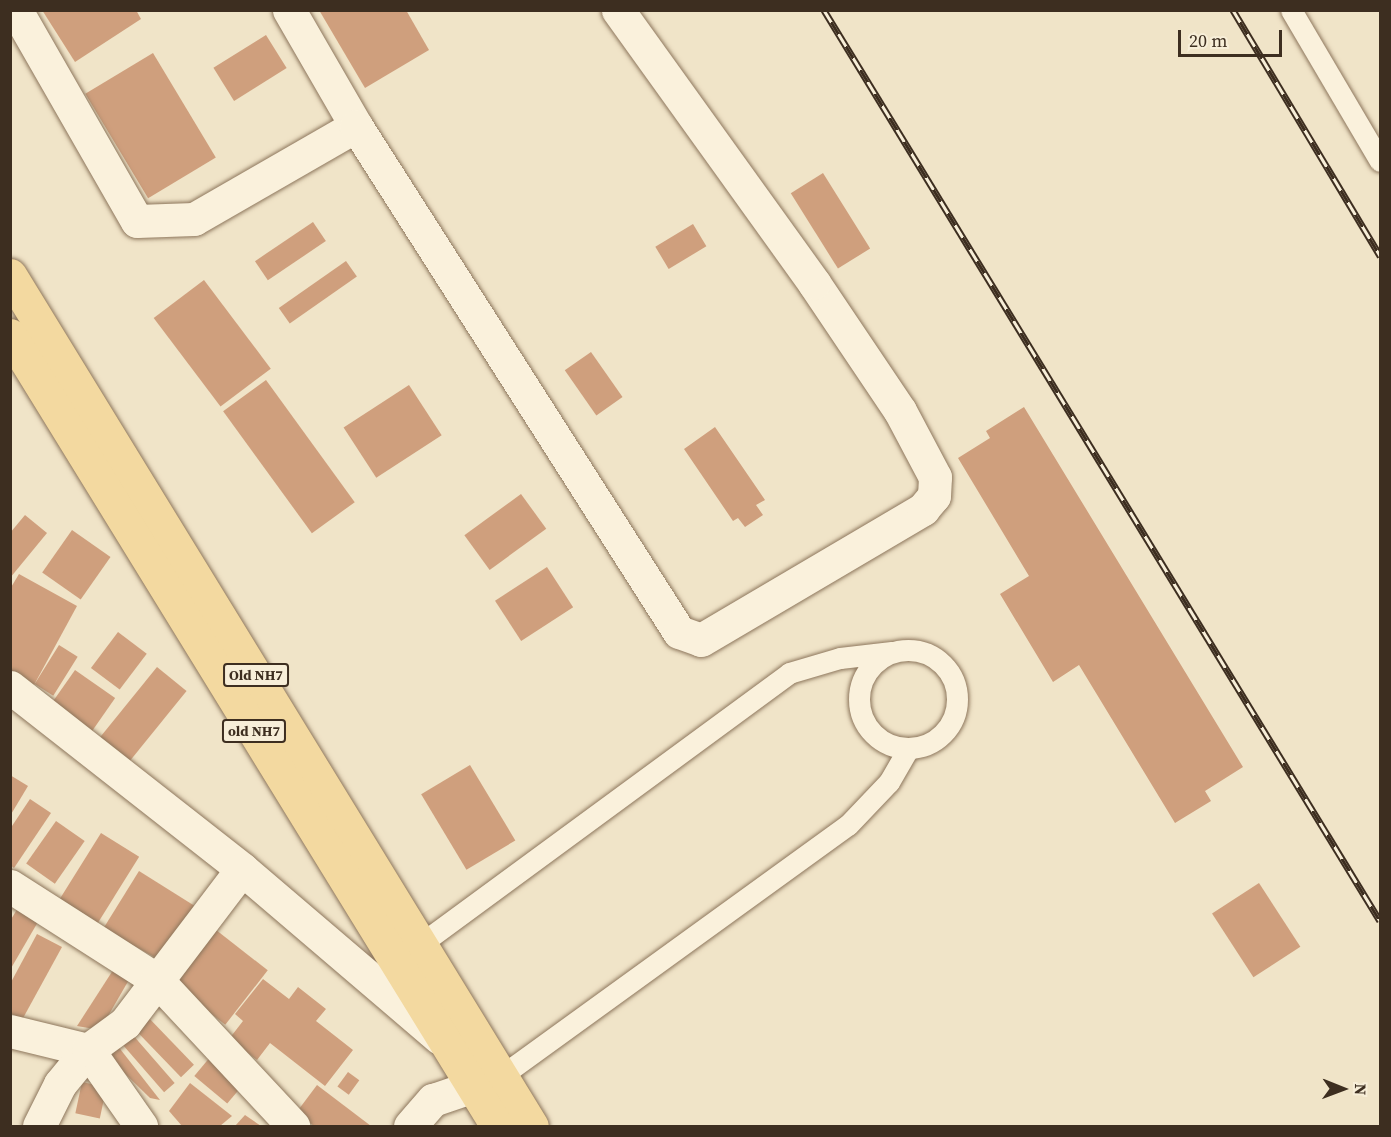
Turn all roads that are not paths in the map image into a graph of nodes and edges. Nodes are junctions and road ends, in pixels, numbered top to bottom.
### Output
1 (16, 10) edge
2 (289, 10) edge
3 (618, 10) edge
4 (1290, 10) edge
5 (356, 126) junction
6 (1380, 161) edge
7 (10, 275) edge
8 (10, 335) edge
9 (892, 652) junction
10 (10, 687) edge
11 (909, 748) junction
12 (242, 869) junction
13 (10, 886) edge
14 (408, 953) junction
15 (157, 980) junction
16 (10, 1031) edge
17 (444, 1041) junction
18 (88, 1050) junction
19 (487, 1081) junction
20 (39, 1126) edge
21 (141, 1126) edge
22 (292, 1126) edge
23 (410, 1126) edge
24 (497, 1126) edge
25 (532, 1126) edge

1 - 5 street
2 - 5 street
3 - 5 street
4 - 6 lane
7 - 14 main road, Old NH7
8 - 14 main road, old NH7
9 - 11 lane
9 - 11 lane
9 - 14 lane
10 - 12 street
11 - 19 lane
12 - 15 street
12 - 17 street
13 - 15 street
14 - 17 main road, old NH7
14 - 19 main road, Old NH7
15 - 18 street
15 - 22 street
16 - 18 street
17 - 19 main road, old NH7
18 - 20 street
18 - 21 street
19 - 23 street
19 - 24 main road, old NH7
19 - 25 main road, Old NH7

